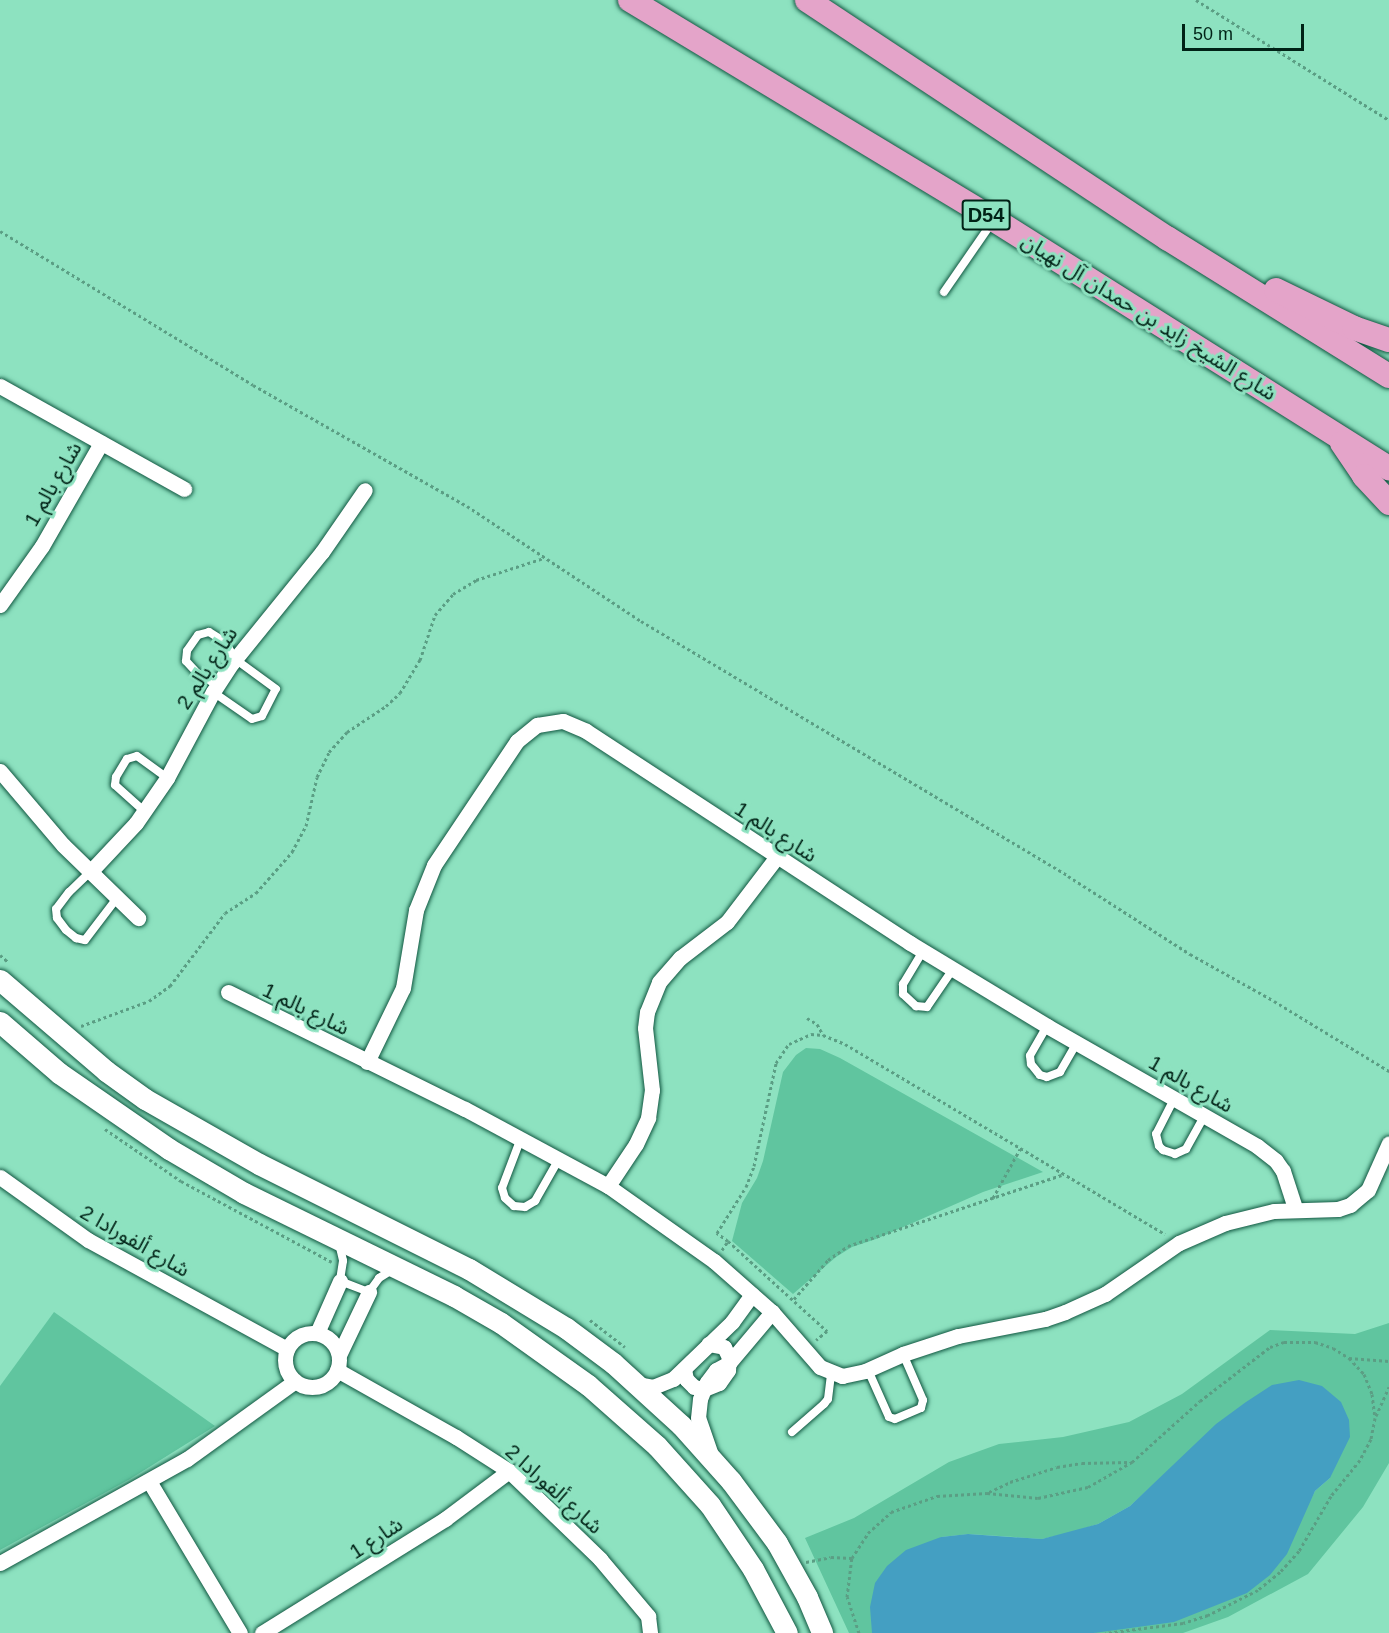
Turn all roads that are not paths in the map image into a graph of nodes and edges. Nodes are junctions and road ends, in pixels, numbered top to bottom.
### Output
1 (630, 0) edge
2 (807, 0) edge
3 (993, 219) junction
4 (1167, 238) junction
5 (944, 292) dead end
6 (1389, 340) edge
7 (1389, 376) edge
8 (0, 386) edge
9 (1338, 436) junction
10 (101, 443) junction
11 (1389, 468) edge
12 (184, 489) dead end
13 (365, 490) dead end
14 (1389, 503) edge
15 (0, 605) edge
16 (235, 659) junction
17 (215, 688) junction
18 (0, 771) edge
19 (167, 778) junction
20 (144, 811) junction
21 (776, 858) junction
22 (90, 872) junction
23 (117, 898) junction
24 (138, 918) dead end
25 (923, 951) junction
26 (953, 969) junction
27 (0, 980) edge
28 (228, 992) dead end
29 (0, 1022) edge
30 (1047, 1026) junction
31 (1077, 1043) junction
32 (367, 1062) junction
33 (1174, 1099) junction
34 (107, 1108) junction
35 (174, 1116) junction
36 (1204, 1116) junction
37 (521, 1138) junction
38 (1389, 1143) edge
39 (559, 1159) junction
40 (0, 1177) edge
41 (608, 1186) junction
42 (1295, 1209) junction
43 (338, 1239) junction
44 (397, 1268) junction
45 (340, 1281) junction
46 (369, 1292) junction
47 (752, 1294) junction
48 (772, 1312) junction
49 (317, 1333) junction
50 (708, 1344) junction
51 (287, 1349) junction
52 (903, 1354) junction
53 (338, 1362) junction
54 (729, 1363) junction
55 (684, 1369) junction
56 (868, 1370) junction
57 (831, 1373) junction
58 (295, 1381) junction
59 (638, 1384) junction
60 (704, 1389) junction
61 (792, 1432) dead end
62 (712, 1457) junction
63 (508, 1471) junction
64 (149, 1482) junction
65 (733, 1537) junction
66 (0, 1563) edge
67 (240, 1633) edge
68 (262, 1633) edge
69 (650, 1633) edge
70 (787, 1633) edge
71 (822, 1633) edge

1 - 3 main road, شارع الشيخ زايد بن حمدان آل نهيان / D54
2 - 4 main road
3 - 5 lane
3 - 9 main road, شارع الشيخ زايد بن حمدان آل نهيان / D54
4 - 6 main road
4 - 7 main road
8 - 10 street, شارع بالم 1
9 - 11 main road, شارع الشيخ زايد بن حمدان آل نهيان / D54
9 - 14 main road
10 - 12 street, شارع بالم 1
10 - 15 street, شارع بالم 1
13 - 16 street, شارع بالم 2
16 - 17 street, شارع بالم 2
16 - 17 lane
16 - 17 lane
17 - 19 street, شارع بالم 2
18 - 22 street
19 - 20 street, شارع بالم 2
19 - 20 lane
20 - 22 street, شارع بالم 2
21 - 25 street, شارع بالم 1
21 - 32 street, شارع بالم 1
21 - 41 street
22 - 23 street
22 - 23 lane
23 - 24 street
25 - 26 street, شارع بالم 1
25 - 26 lane
26 - 30 street, شارع بالم 1
27 - 35 street
28 - 32 street, شارع بالم 1
29 - 34 street
30 - 31 street, شارع بالم 1
30 - 31 lane
31 - 33 street, شارع بالم 1
32 - 37 street, شارع بالم 1
33 - 36 street, شارع بالم 1
33 - 36 lane
34 - 35 street
34 - 43 street
35 - 59 street
36 - 42 street, شارع بالم 1
37 - 39 street, شارع بالم 1
37 - 39 lane
38 - 42 street
39 - 41 street, شارع بالم 1
40 - 51 street, شارع ألفورادا 2
41 - 47 street, شارع بالم 1
42 - 52 street
43 - 44 street
43 - 45 lane
44 - 46 lane
44 - 65 street
45 - 46 lane
45 - 49 street
46 - 53 street
47 - 48 street, شارع بالم 1
47 - 50 street
48 - 54 street
48 - 57 street, شارع بالم 1
49 - 51 street
49 - 53 street
50 - 54 street
50 - 55 street
51 - 58 street
52 - 56 street
52 - 56 lane
53 - 58 street
53 - 63 street, شارع ألفورادا 2
54 - 60 street
55 - 59 street
55 - 60 street
56 - 57 street
57 - 61 lane
58 - 64 street
59 - 62 street
60 - 62 street
62 - 71 street
63 - 68 street, شارع 1
63 - 69 street, شارع ألفورادا 2
64 - 66 street
64 - 67 street
65 - 70 street
65 - 71 street

